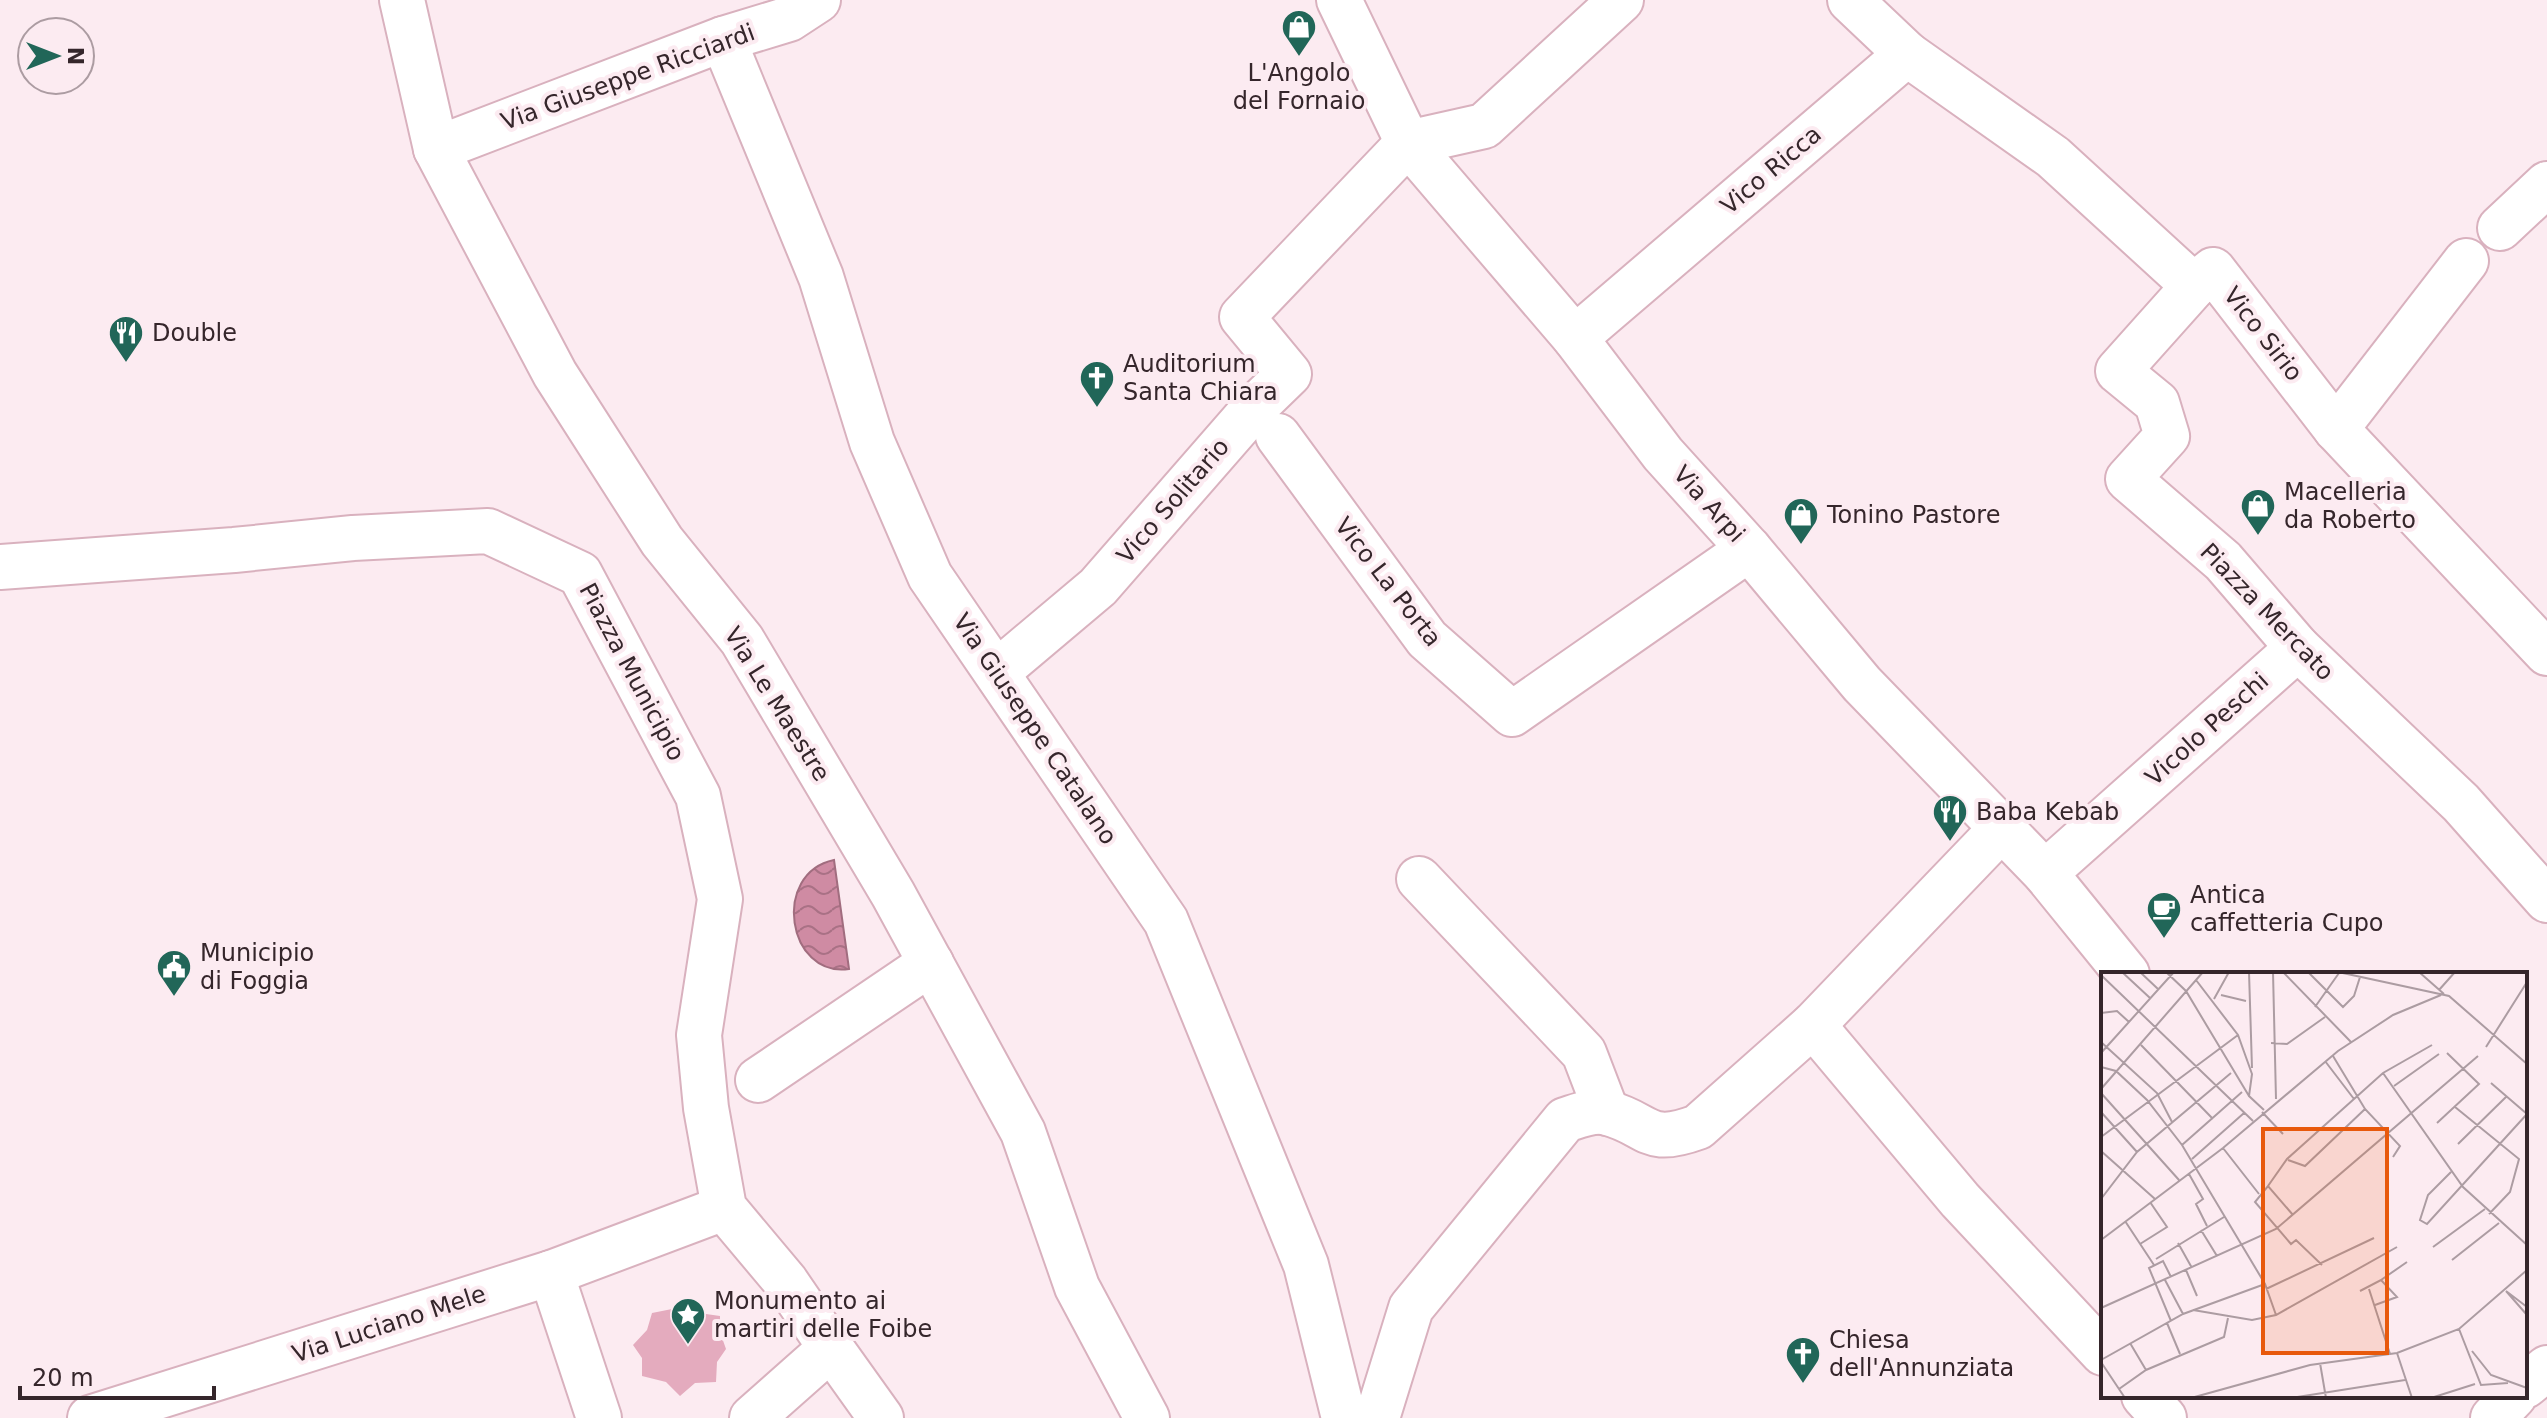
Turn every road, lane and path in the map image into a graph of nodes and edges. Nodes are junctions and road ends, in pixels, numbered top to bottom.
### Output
1 (402, 0) edge
2 (1339, 0) edge
3 (1621, 0) edge
4 (1850, 0) edge
5 (796, 6) edge
6 (723, 39) junction
7 (1907, 54) junction
8 (1408, 143) junction
9 (436, 149) junction
10 (2547, 184) edge
11 (2500, 228) dead end
12 (2466, 261) dead end
13 (2194, 286) junction
14 (1575, 338) junction
15 (2336, 429) junction
16 (1278, 436) dead end
17 (1749, 549) junction
18 (0, 567) edge
19 (2298, 648) junction
20 (2547, 653) edge
21 (997, 672) junction
22 (2002, 828) junction
23 (2045, 873) junction
24 (1419, 879) dead end
25 (2547, 900) edge
26 (931, 963) junction
27 (2125, 972) edge
28 (1813, 1025) junction
29 (758, 1080) dead end
30 (1607, 1113) junction
31 (724, 1208) junction
32 (551, 1273) junction
33 (831, 1348) junction
34 (2101, 1351) edge
35 (2547, 1368) edge
36 (2527, 1384) edge
37 (2146, 1398) edge
38 (2465, 1398) edge
39 (2512, 1398) edge
40 (90, 1418) edge
41 (599, 1418) edge
42 (752, 1418) edge
43 (881, 1418) edge
44 (1147, 1418) edge
45 (1344, 1418) edge
46 (1377, 1418) edge
47 (2164, 1418) edge
48 (2480, 1418) edge
49 (2493, 1418) edge

1 - 9 street, Via Le Maestre
2 - 8 street, Via Arpi
3 - 8 street
4 - 7 street
5 - 6 street, Via Giuseppe Ricciardi
6 - 9 street, Via Giuseppe Ricciardi
6 - 21 street, Via Giuseppe Catalano
7 - 13 street, Vico Sirio
7 - 14 street, Vico Ricca
8 - 14 street, Via Arpi
8 - 21 street, Vico Solitario
9 - 26 street, Via Le Maestre
10 - 11 street
12 - 15 street
13 - 15 street, Vico Sirio
13 - 19 street, Piazza Mercato
14 - 17 street, Via Arpi
15 - 20 street, Vico Sirio
16 - 17 street, Vico La Porta
17 - 22 street, Via Arpi
18 - 31 street, Piazza Municipio
19 - 23 street, Vicolo Peschi
19 - 25 street, Piazza Mercato
21 - 45 street, Via Giuseppe Catalano
22 - 23 street, Via Arpi
22 - 28 street
23 - 27 street, Via Arpi
24 - 30 street
26 - 29 street
26 - 44 street, Via Le Maestre
28 - 30 street
28 - 34 street
30 - 46 street
31 - 32 street, Via Luciano Mele
31 - 33 street
32 - 40 street, Via Luciano Mele
32 - 41 street
33 - 42 street
33 - 43 street
35 - 36 street
37 - 47 street
38 - 48 street
39 - 49 street

